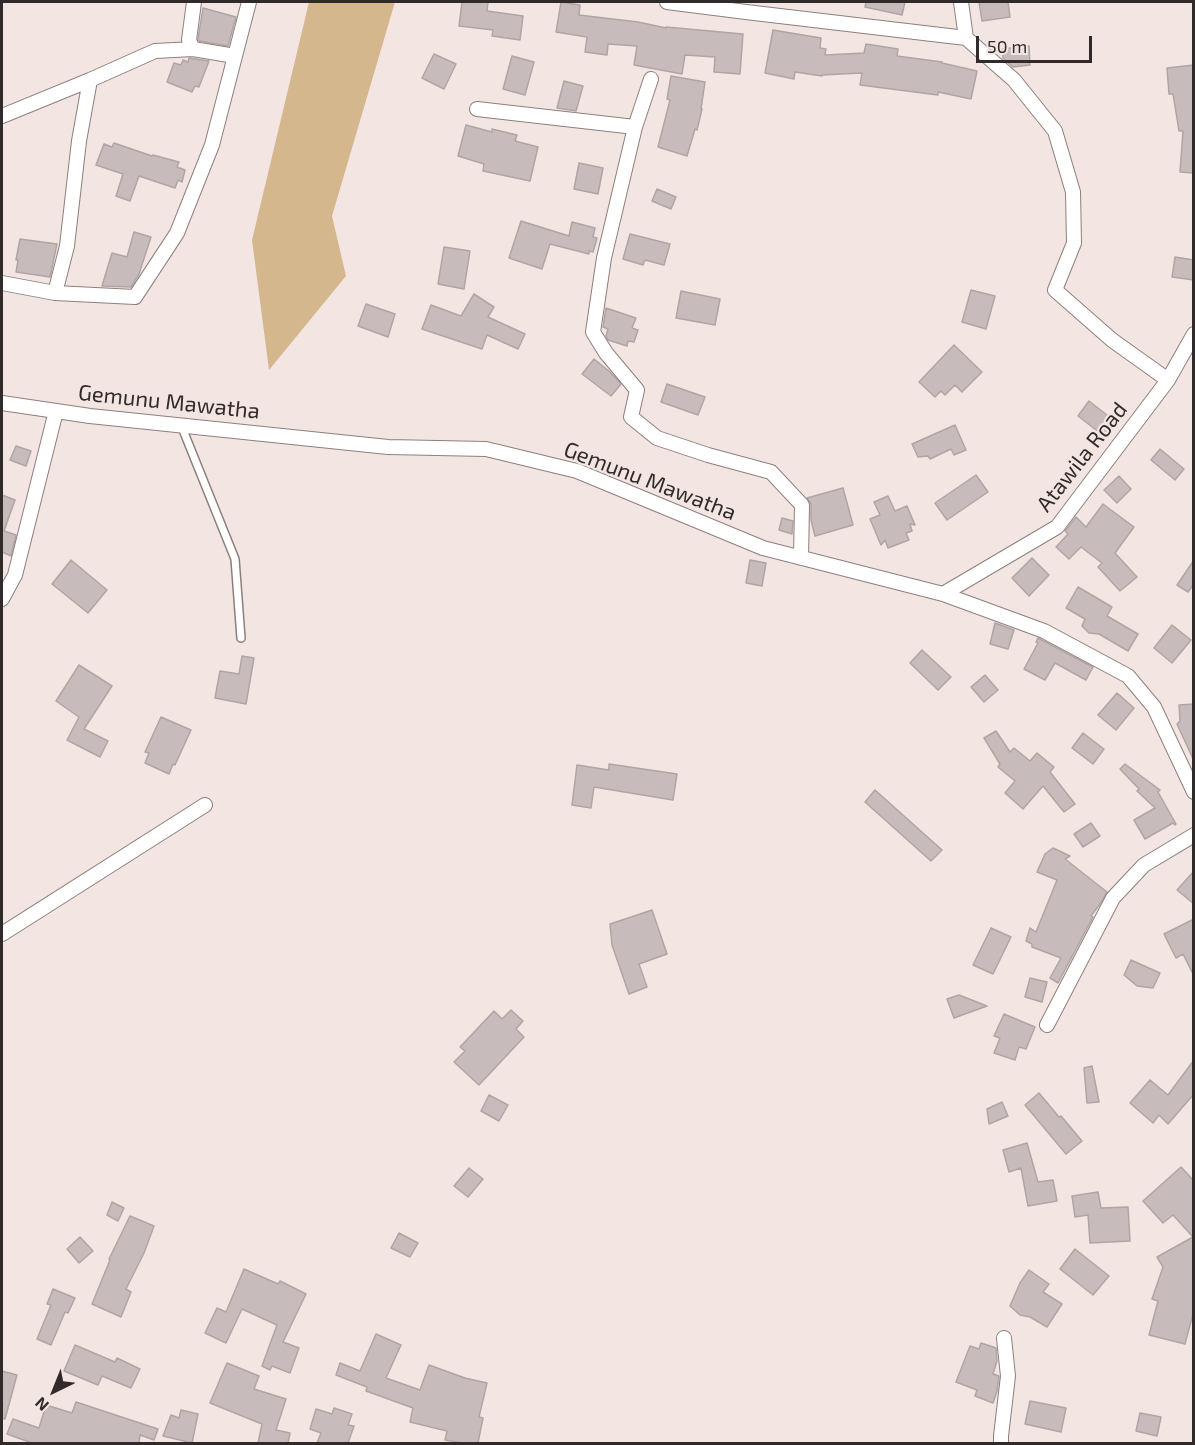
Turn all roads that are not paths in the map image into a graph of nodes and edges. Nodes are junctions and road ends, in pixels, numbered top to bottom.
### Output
1 (194, 2) edge
2 (249, 2) edge
3 (667, 2) edge
4 (961, 2) edge
5 (966, 38) junction
6 (193, 49) junction
7 (235, 57) junction
8 (651, 79) dead end
9 (90, 80) junction
10 (477, 109) dead end
11 (2, 116) edge
12 (635, 127) junction
13 (2, 284) edge
14 (55, 293) junction
15 (1194, 334) edge
16 (1168, 380) junction
17 (2, 403) edge
18 (56, 411) junction
19 (181, 425) junction
20 (801, 558) junction
21 (943, 594) junction
22 (2, 599) edge
23 (241, 638) dead end
24 (1194, 792) edge
25 (205, 805) dead end
26 (1194, 835) edge
27 (2, 934) edge
28 (1047, 1024) dead end
29 (1004, 1338) dead end
30 (1001, 1443) edge

1 - 6 street
2 - 7 street
3 - 5 street
4 - 5 street
5 - 16 street
6 - 7 street
6 - 9 street
7 - 14 street
8 - 12 street
9 - 11 street
9 - 14 street
10 - 12 street
12 - 20 street
13 - 14 street
15 - 16 street, Atawila Road
16 - 21 street, Atawila Road
17 - 18 street, Gemunu Mawatha
18 - 19 street, Gemunu Mawatha
18 - 22 street
19 - 20 street, Gemunu Mawatha
19 - 23 lane
20 - 21 street, Gemunu Mawatha
21 - 24 street, Gemunu Mawatha
25 - 27 street
26 - 28 street
29 - 30 street

